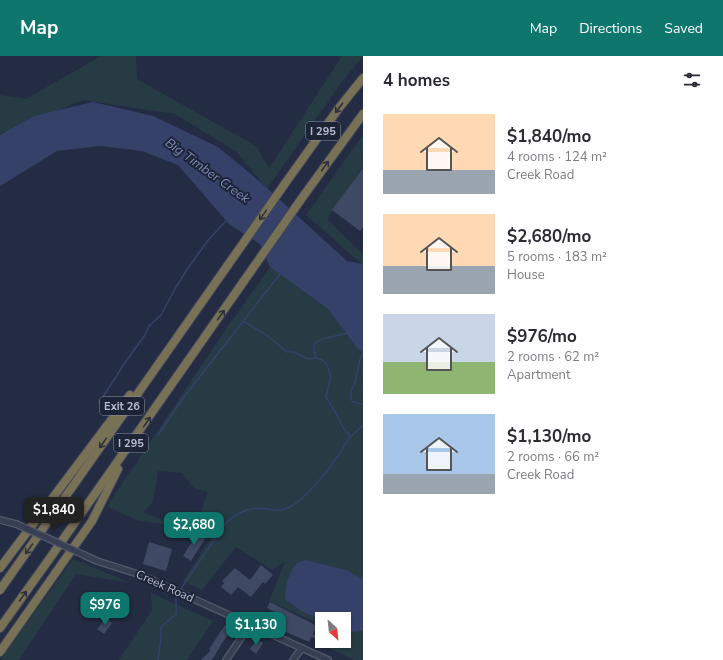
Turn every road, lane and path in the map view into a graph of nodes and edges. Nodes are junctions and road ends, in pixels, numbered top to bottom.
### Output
1 (363, 78) edge
2 (363, 114) edge
3 (206, 296) junction
4 (138, 434) junction
5 (0, 520) edge
6 (0, 568) edge
7 (0, 590) edge
8 (250, 625) junction
9 (0, 628) edge
10 (302, 648) junction
11 (0, 652) edge
12 (226, 660) edge
13 (293, 660) edge
14 (328, 660) edge

1 -> 3 highway, I 295
4 -> 2 highway, I 295
3 - 6 highway, Exit 26
3 -> 7 highway, I 295
9 -> 4 highway, I 295
4 - 11 highway
5 - 8 street, Creek Road, bridge
8 - 10 street, Creek Road
8 - 12 street
10 - 13 street
10 - 14 street, Creek Road

